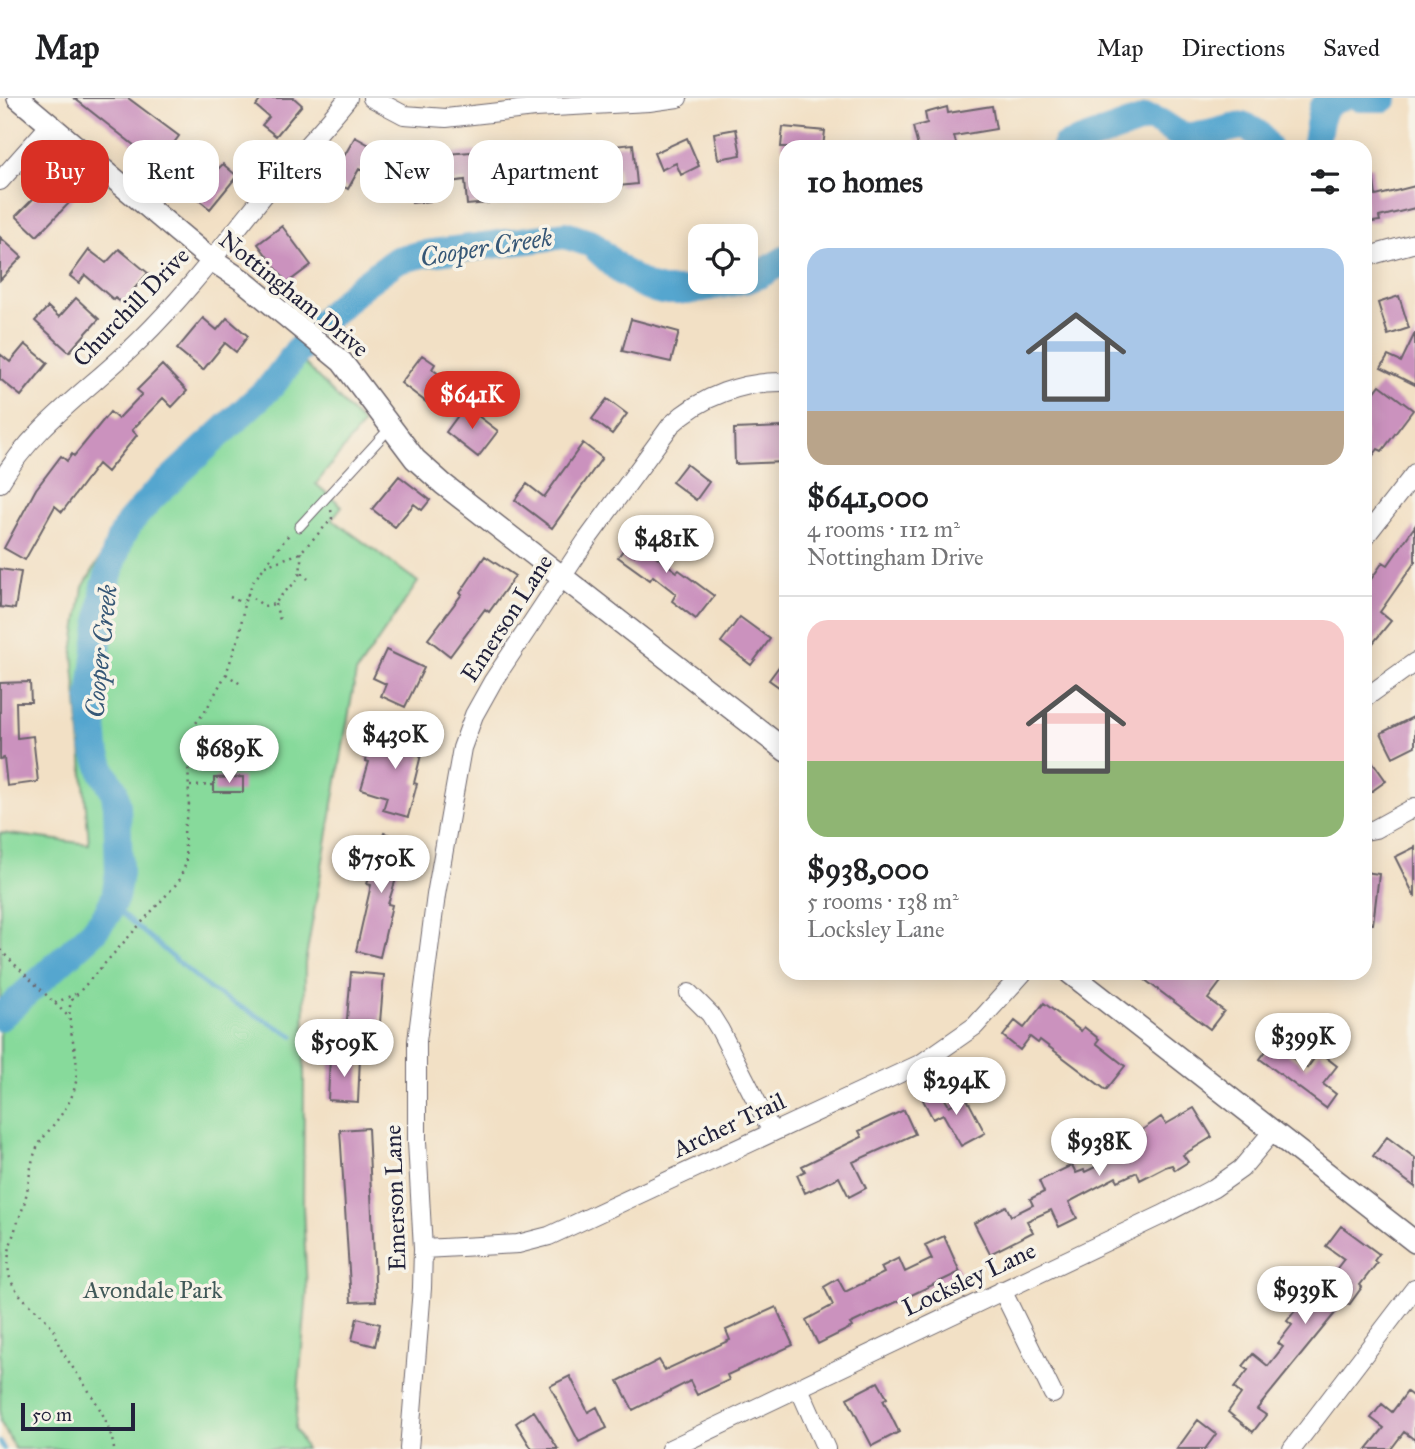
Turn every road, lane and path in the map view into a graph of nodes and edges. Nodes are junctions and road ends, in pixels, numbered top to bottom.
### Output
1 (18, 98) edge
2 (348, 98) edge
3 (372, 98) edge
4 (678, 98) edge
5 (467, 107) edge
6 (50, 125) junction
7 (0, 181) edge
8 (1415, 243) edge
9 (1372, 255) edge
10 (210, 259) junction
11 (779, 382) edge
12 (390, 428) junction
13 (1415, 473) edge
14 (0, 483) edge
15 (330, 494) junction
16 (299, 527) dead end
17 (1372, 528) edge
18 (281, 544) dead end
19 (301, 551) junction
20 (265, 566) junction
21 (302, 573) junction
22 (562, 577) junction
23 (309, 579) dead end
24 (247, 594) junction
25 (230, 597) dead end
26 (244, 603) junction
27 (275, 604) junction
28 (280, 620) dead end
29 (1415, 662) edge
30 (226, 674) junction
31 (242, 685) dead end
32 (1372, 693) edge
33 (779, 746) edge
34 (214, 785) dead end
35 (190, 786) junction
36 (1415, 807) edge
37 (1372, 830) edge
38 (0, 950) edge
39 (1017, 980) edge
40 (1079, 980) edge
41 (76, 993) junction
42 (689, 993) dead end
43 (55, 1003) junction
44 (70, 1018) junction
45 (1273, 1131) junction
46 (772, 1132) junction
47 (1415, 1242) edge
48 (423, 1249) junction
49 (1415, 1288) edge
50 (1002, 1290) junction
51 (799, 1388) junction
52 (1053, 1394) dead end
53 (114, 1449) edge
54 (409, 1449) edge
55 (670, 1449) edge
56 (826, 1449) edge
57 (1292, 1449) edge

1 - 6 street, Nottingham Drive
2 - 10 street, Churchill Drive
3 - 5 street
4 - 5 street
6 - 7 street
6 - 10 street, Nottingham Drive
8 - 9 street
10 - 12 street, Nottingham Drive
10 - 14 street, Churchill Drive
11 - 22 street, Emerson Lane
12 - 15 lane
12 - 22 street, Nottingham Drive
13 - 17 street
15 - 16 lane
15 - 19 path
18 - 20 path
19 - 20 path
19 - 21 path
20 - 24 path
21 - 23 path
21 - 27 path
22 - 33 street, Nottingham Drive
22 - 48 street, Emerson Lane
24 - 26 path
24 - 27 path
25 - 26 path
26 - 30 path
27 - 28 path
29 - 32 street
30 - 31 path
30 - 35 path
34 - 35 path
35 - 41 path
36 - 37 street
38 - 43 path
39 - 46 street, Archer Trail
40 - 45 street
41 - 43 path
41 - 44 path
42 - 46 street
43 - 44 path
44 - 53 path
45 - 47 street
45 - 50 street, Locksley Lane
46 - 48 street, Archer Trail
48 - 54 street, Emerson Lane
49 - 57 street
50 - 51 street, Locksley Lane
50 - 52 street
51 - 55 street, Locksley Lane
51 - 56 street

